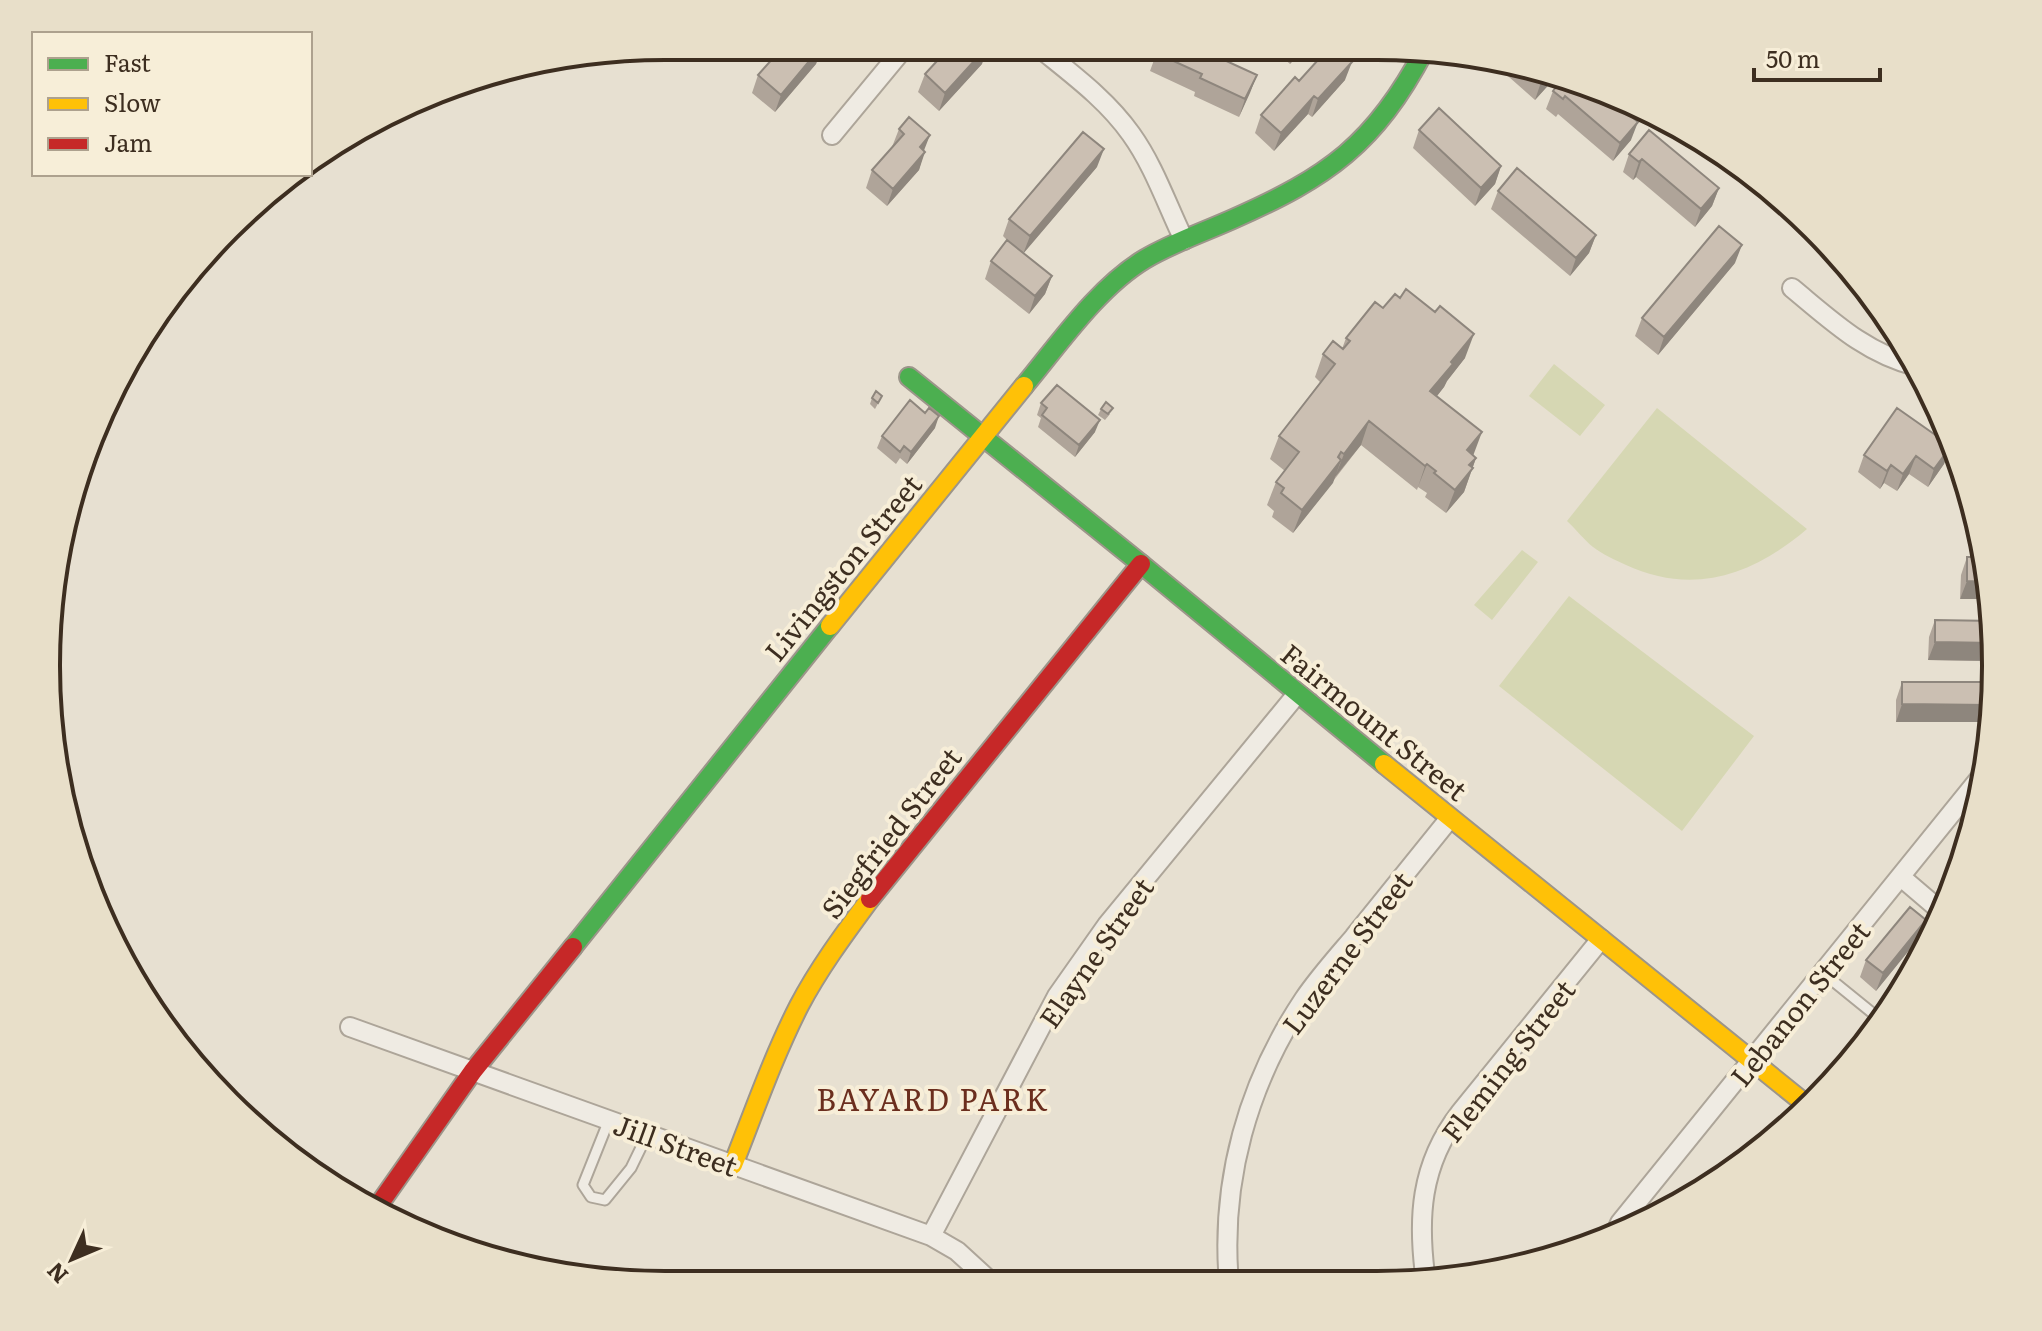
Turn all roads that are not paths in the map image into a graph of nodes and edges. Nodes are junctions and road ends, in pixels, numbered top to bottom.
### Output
1 (894, 60) edge
2 (1055, 60) edge
3 (1418, 61) edge
4 (832, 135) dead end
5 (1184, 240) junction
6 (1792, 288) dead end
7 (1899, 360) edge
8 (909, 377) dead end
9 (983, 437) junction
10 (1141, 564) junction
11 (1297, 694) junction
12 (1968, 794) edge
13 (1450, 818) junction
14 (1901, 877) junction
15 (1933, 904) edge
16 (1601, 939) junction
17 (1823, 973) junction
18 (1872, 1013) edge
19 (350, 1027) dead end
20 (1752, 1062) junction
21 (473, 1071) junction
22 (1799, 1099) edge
23 (609, 1120) junction
24 (648, 1133) junction
25 (733, 1165) junction
26 (382, 1200) edge
27 (1624, 1218) edge
28 (931, 1236) junction
29 (1425, 1269) edge
30 (979, 1271) edge
31 (1229, 1271) edge

1 - 4 street
2 - 5 street
3 - 5 street, Livingston Street
5 - 9 street, Livingston Street
6 - 7 street
8 - 9 street, Fairmount Street
9 - 10 street, Fairmount Street
9 - 21 street, Livingston Street
10 - 11 street, Fairmount Street
10 - 25 street, Siegfried Street
11 - 13 street, Fairmount Street
11 - 28 street, Elayne Street
12 - 14 street, Lebanon Street
13 - 16 street, Fairmount Street
13 - 31 street, Luzerne Street
14 - 15 street
14 - 17 street, Lebanon Street
16 - 20 street, Fairmount Street
16 - 29 street, Fleming Street
17 - 18 lane
17 - 20 street, Lebanon Street
19 - 21 street, Jill Street
20 - 22 street, Fairmount Street
20 - 27 street, Lebanon Street
21 - 23 street, Jill Street
21 - 26 street, Livingston Street
23 - 24 street, Jill Street
23 - 24 lane
24 - 25 street, Jill Street
25 - 28 street, Jill Street
28 - 30 street, Jill Street

